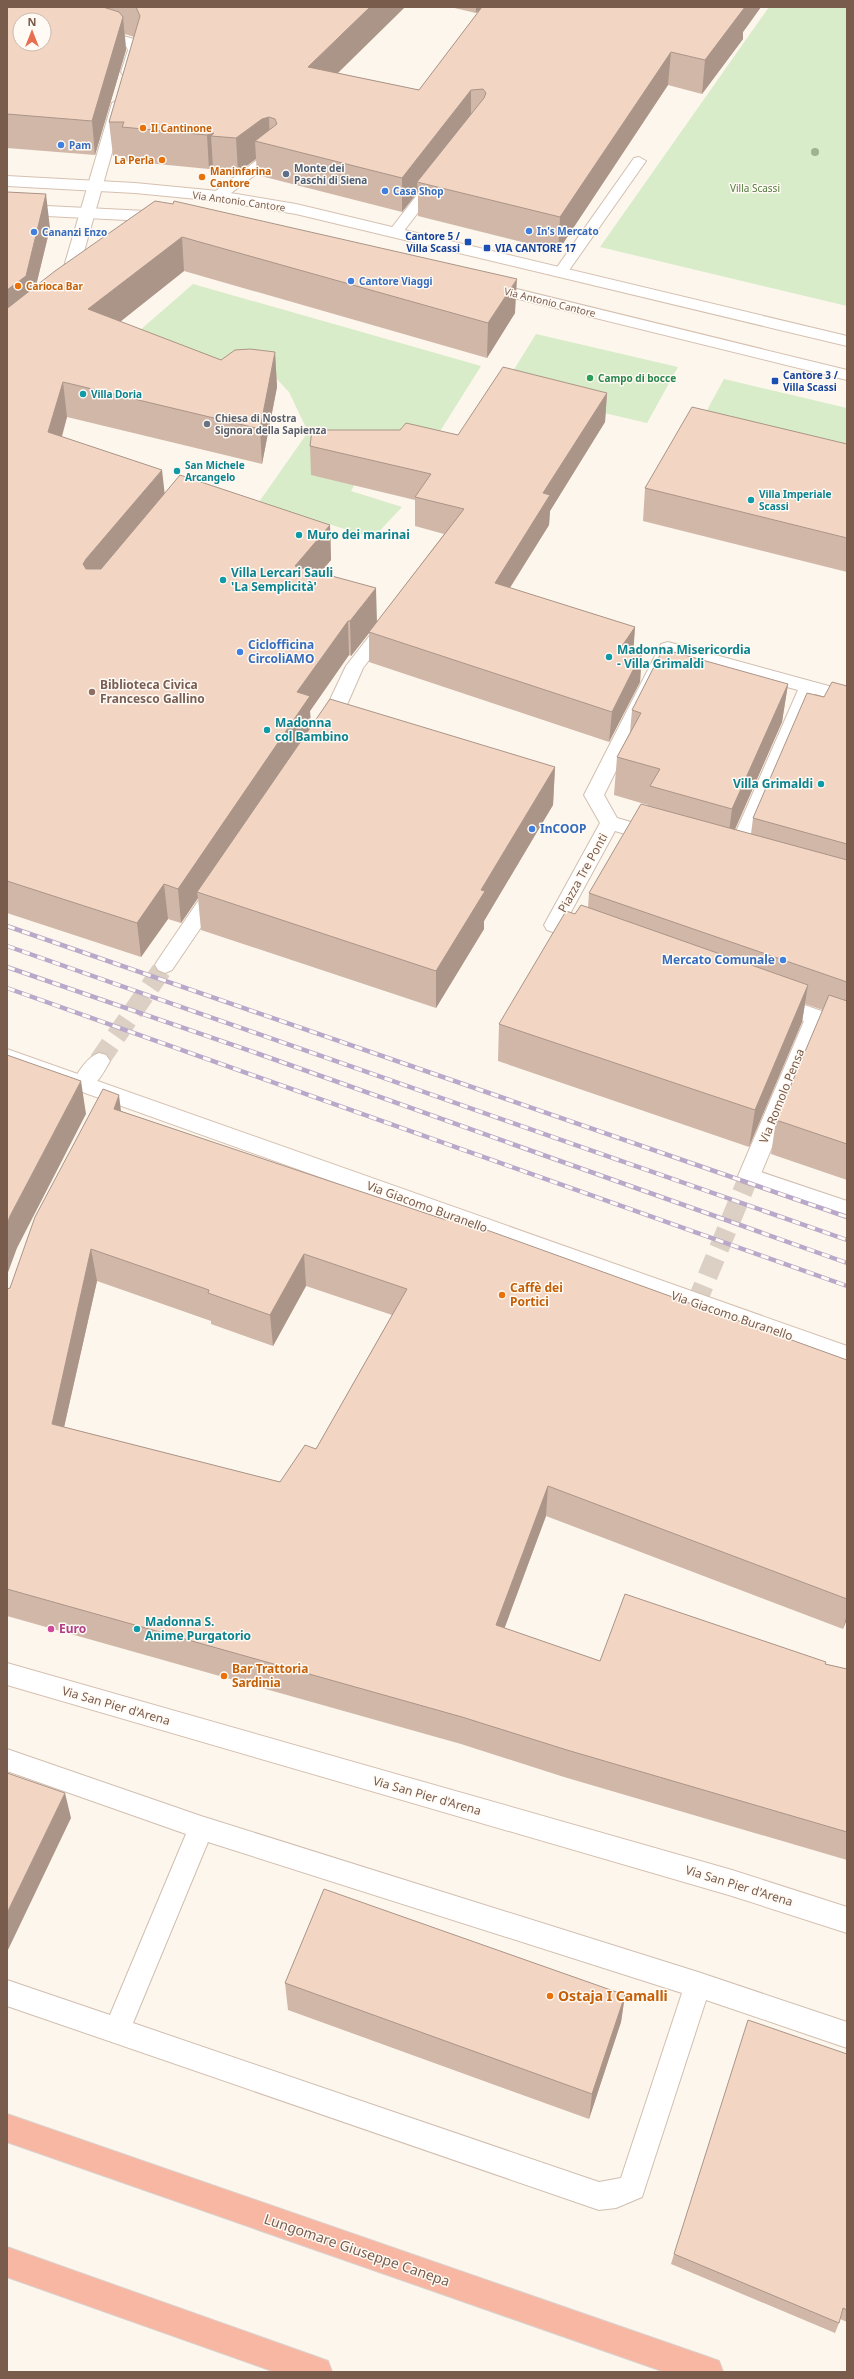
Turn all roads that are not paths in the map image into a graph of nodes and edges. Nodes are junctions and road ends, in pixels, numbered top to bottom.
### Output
1 (83, 29) edge
2 (270, 157) edge
3 (640, 161) dead end
4 (443, 172) edge
5 (7, 181) edge
6 (95, 186) junction
7 (218, 196) junction
8 (7, 209) edge
9 (86, 212) junction
10 (180, 218) edge
11 (395, 233) junction
12 (560, 272) junction
13 (475, 284) edge
14 (57, 300) edge
15 (847, 341) edge
16 (847, 375) edge
17 (397, 612) edge
18 (809, 686) junction
19 (847, 697) edge
20 (315, 742) edge
21 (610, 823) junction
22 (676, 842) edge
23 (712, 852) edge
24 (227, 873) edge
25 (606, 943) edge
26 (165, 965) tunnel mouth
27 (756, 996) edge
28 (816, 1017) junction
29 (847, 1028) edge
30 (7, 1057) edge
31 (98, 1061) tunnel mouth
32 (82, 1083) junction
33 (110, 1093) junction
34 (99, 1114) edge
35 (749, 1176) joint
36 (847, 1210) edge
37 (847, 1356) edge
38 (7, 1674) edge
39 (7, 1760) edge
40 (201, 1828) junction
41 (847, 1920) edge
42 (698, 1985) junction
43 (7, 1992) edge
44 (117, 2030) junction
45 (847, 2035) edge
46 (7, 2128) edge
47 (7, 2262) edge
48 (317, 2372) edge
49 (708, 2372) edge

1 - 6 street
2 - 7 lane
3 - 12 lane
4 - 11 lane
5 - 6 street, Via Antonio Cantore
6 - 7 street, Via Antonio Cantore
6 - 9 street
7 - 11 street, Via Antonio Cantore
8 - 9 street
9 - 10 street
9 - 14 street
11 - 12 street, Via Antonio Cantore
12 - 15 street, Via Antonio Cantore
13 - 16 street, Via Antonio Cantore
17 - 20 street
18 - 19 street
18 - 21 street, Piazza Tre Ponti
18 - 23 street
21 - 22 street, Piazza Tre Ponti
21 - 25 street, Piazza Tre Ponti
24 - 26 street
27 - 28 street
28 - 29 street
28 - 35 street, Via Romolo Pensa
30 - 32 street, Via Giacomo Buranello
31 - 32 street
32 - 33 street, Via Giacomo Buranello
33 - 34 street
33 - 37 street, Via Giacomo Buranello
35 - 36 lane
38 - 41 street, Via San Pier d'Arena
39 - 40 lane
40 - 42 lane
40 - 44 lane
42 - 44 lane
42 - 45 lane
43 - 44 lane
46 - 49 highway, Lungomare Giuseppe Canepa
47 - 48 highway

